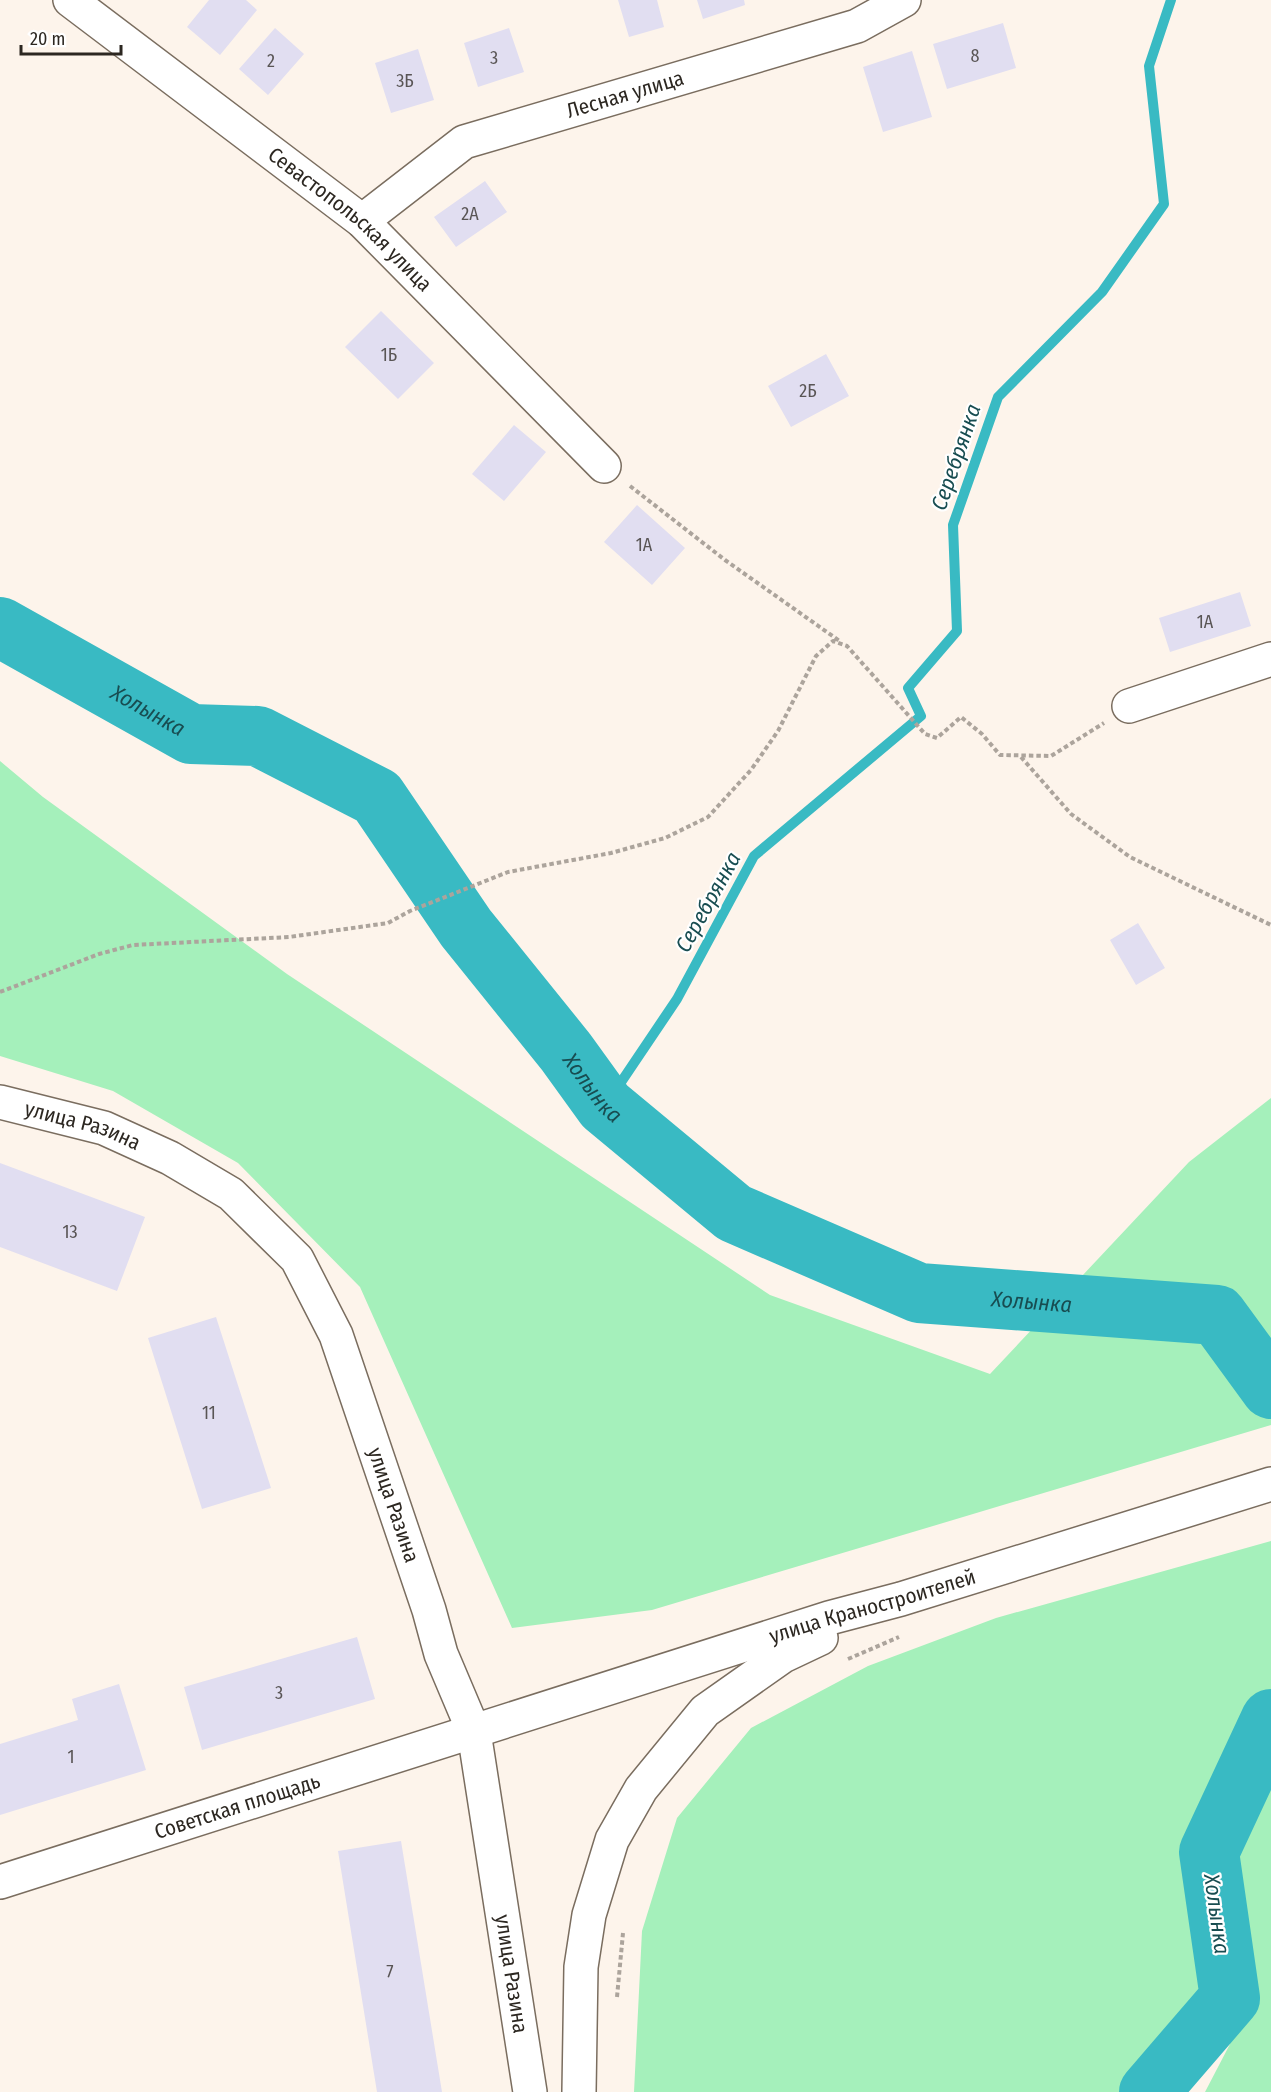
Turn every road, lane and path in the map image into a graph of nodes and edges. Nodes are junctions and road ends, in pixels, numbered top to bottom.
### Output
1 (70, 0) edge
2 (904, 0) edge
3 (362, 221) junction
4 (604, 466) joint
5 (847, 646) junction
6 (1271, 659) edge
7 (1129, 706) joint
8 (1021, 756) junction
9 (1271, 925) edge
10 (0, 992) edge
11 (0, 1102) edge
12 (1271, 1484) edge
13 (901, 1599) junction
14 (904, 1635) dead end
15 (840, 1662) dead end
16 (474, 1732) junction
17 (0, 1882) edge
18 (623, 1928) dead end
19 (617, 1998) dead end
20 (531, 2092) edge
21 (579, 2092) edge

1 - 3 street, Севастопольская улица
2 - 3 street, Лесная улица
3 - 4 street, Севастопольская улица
4 - 5 path
5 - 8 path
5 - 10 path
6 - 7 street
7 - 8 path
8 - 9 path
11 - 16 street, улица Разина
12 - 13 street, улица Краностроителей
13 - 16 street, улица Краностроителей
13 - 21 street
14 - 15 path
16 - 17 street, Советская площадь
16 - 20 street, улица Разина
18 - 19 path

